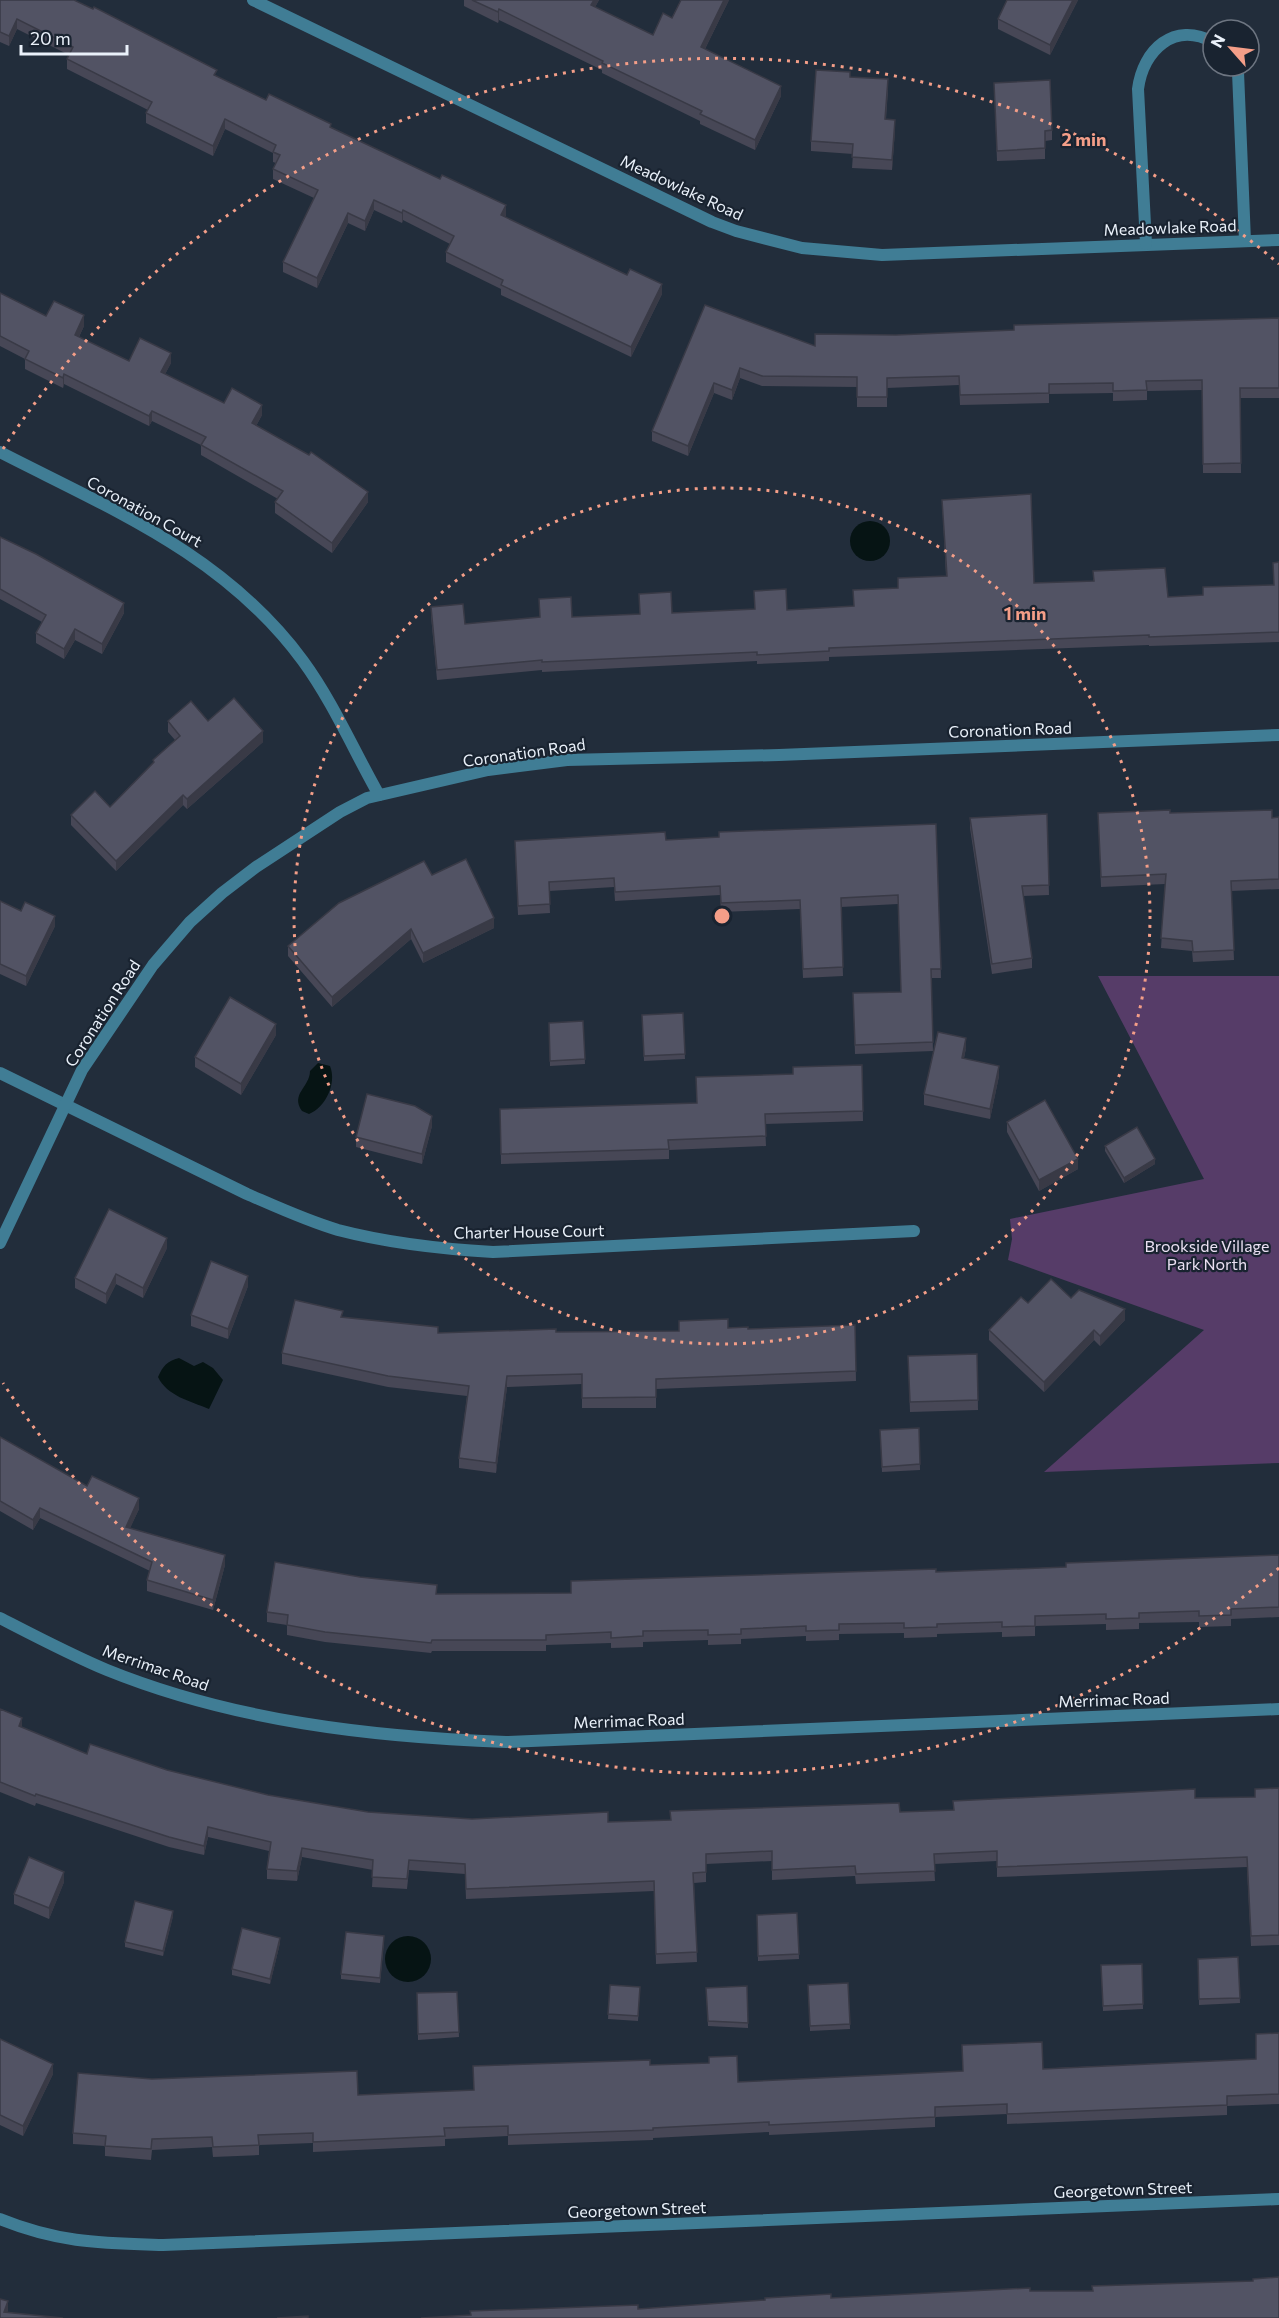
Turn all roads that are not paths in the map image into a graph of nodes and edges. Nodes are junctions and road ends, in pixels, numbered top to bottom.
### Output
1 (252, 0) edge
2 (1201, 37) edge
3 (1238, 78) edge
4 (1279, 240) edge
5 (1245, 241) junction
6 (1146, 244) junction
7 (0, 452) edge
8 (1279, 735) edge
9 (379, 795) junction
10 (0, 1073) edge
11 (66, 1106) junction
12 (914, 1231) dead end
13 (0, 1243) edge
14 (0, 1618) edge
15 (1279, 1709) edge
16 (1279, 2199) edge
17 (0, 2219) edge

1 - 6 street, Meadowlake Road
2 - 6 street
3 - 5 street
4 - 5 street, Meadowlake Road
5 - 6 street, Meadowlake Road
7 - 9 street, Coronation Court
8 - 9 street, Coronation Road
9 - 11 street, Coronation Road
10 - 11 street, Charter House Court
11 - 12 street, Charter House Court
11 - 13 street, Coronation Road
14 - 15 street, Merrimac Road
16 - 17 street, Georgetown Street

